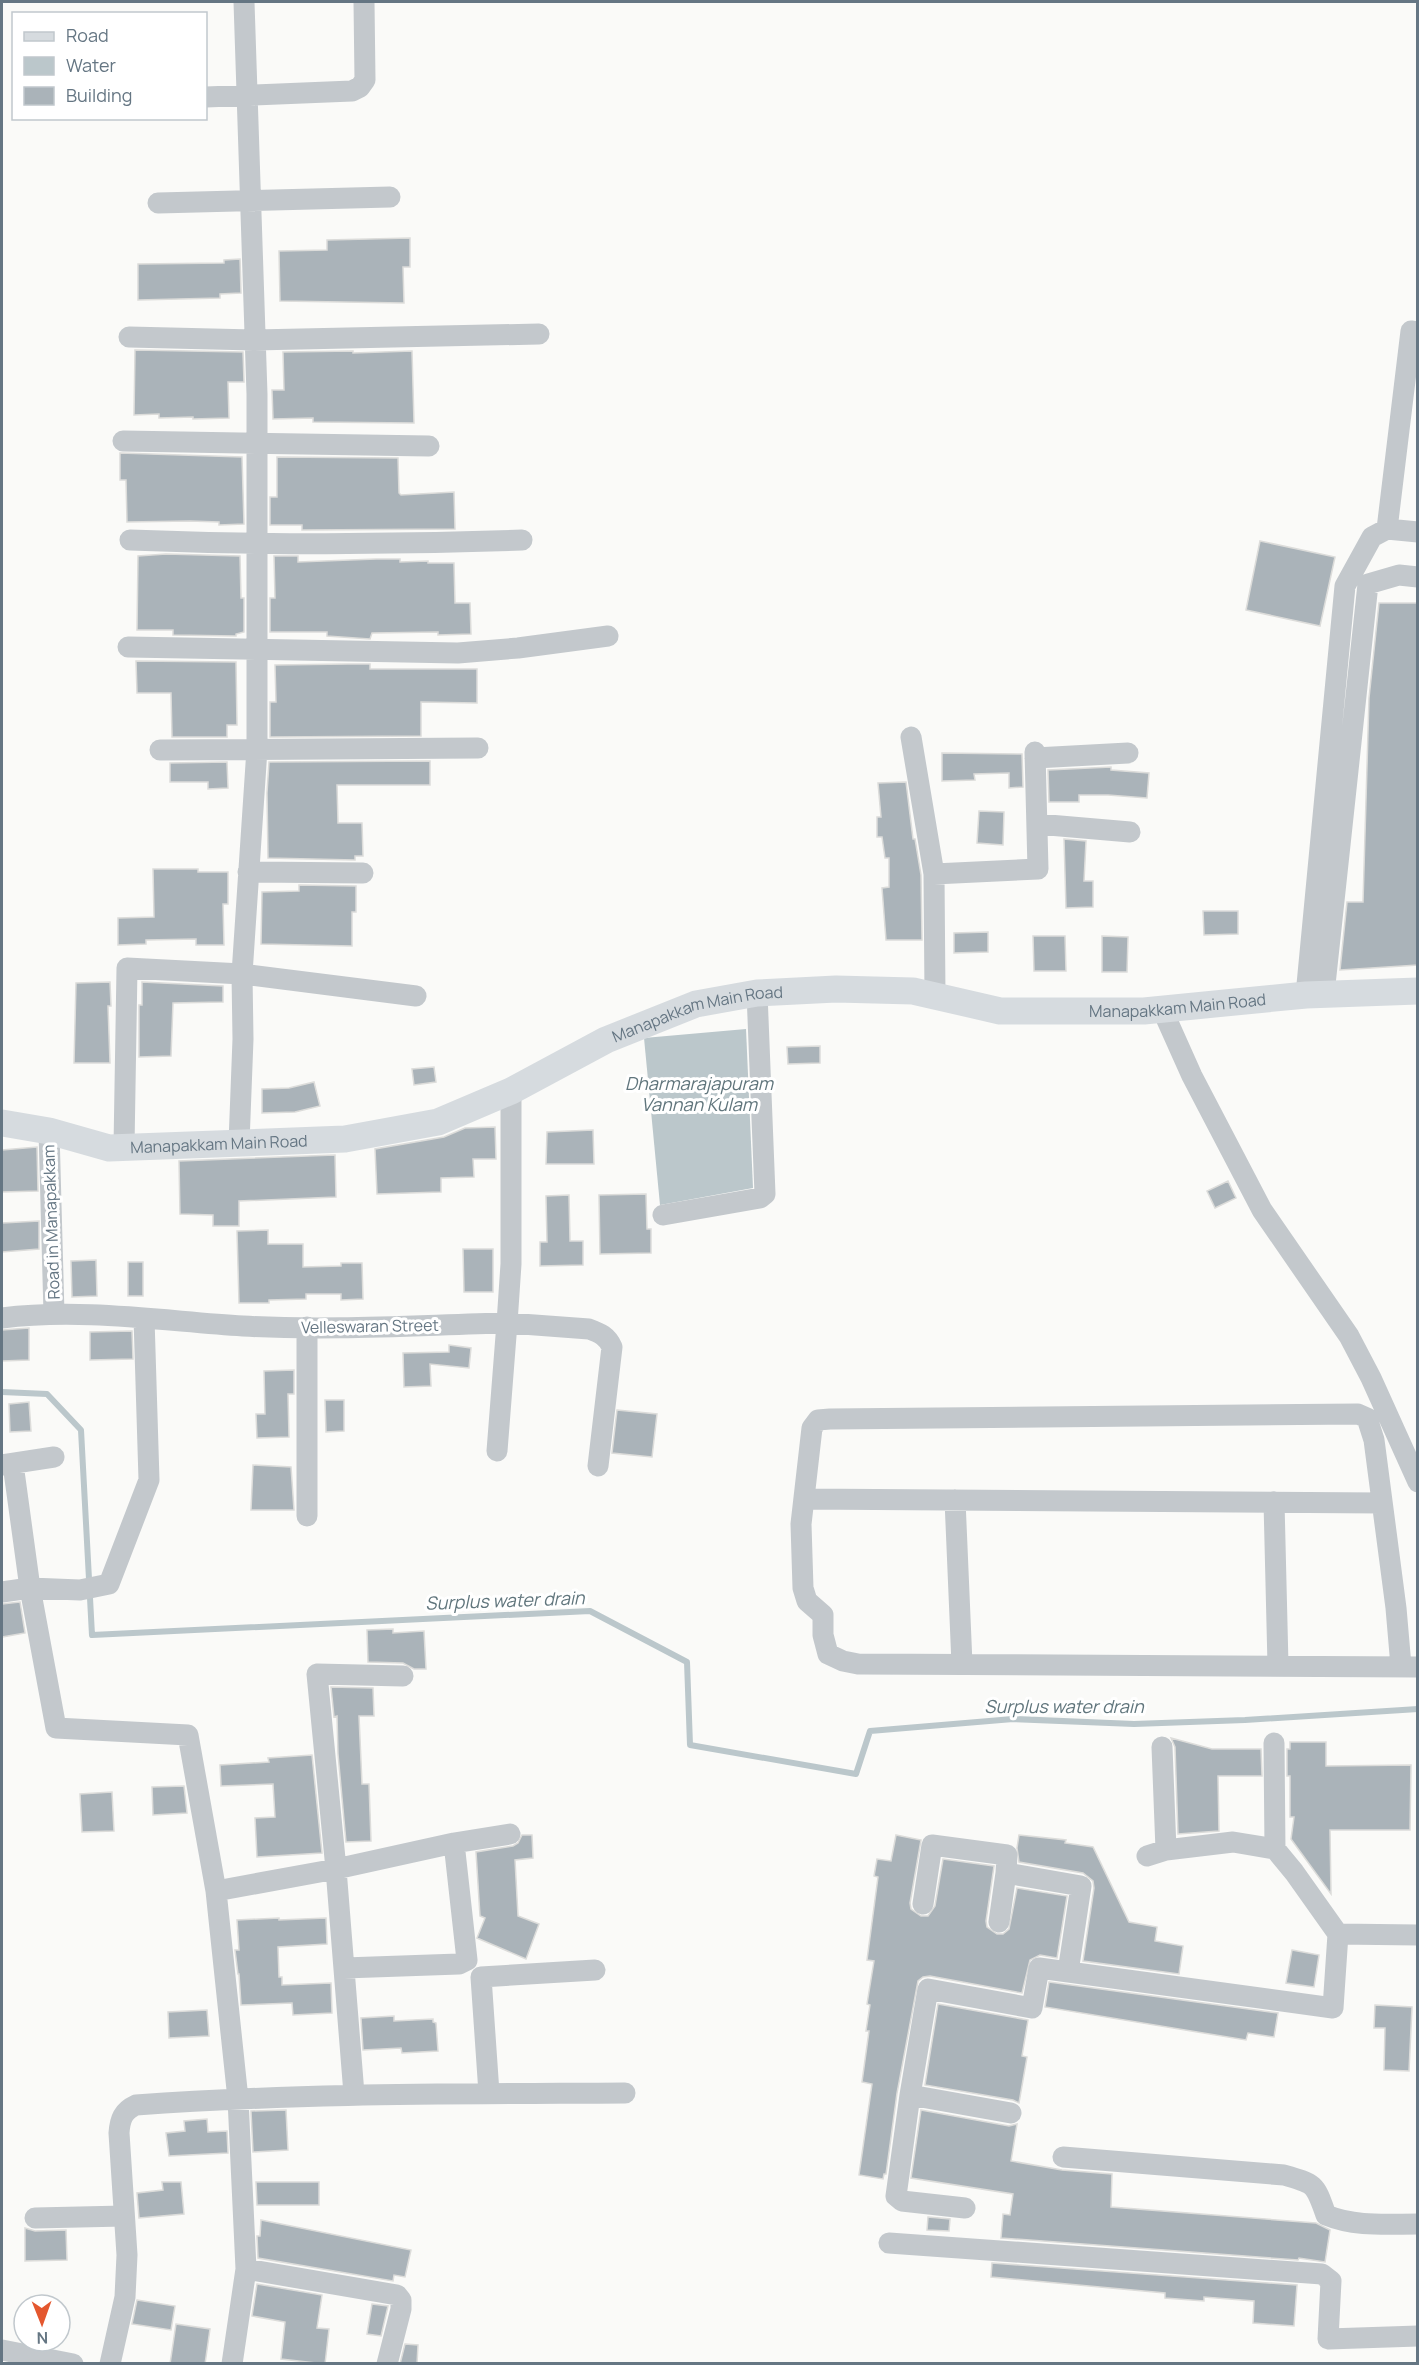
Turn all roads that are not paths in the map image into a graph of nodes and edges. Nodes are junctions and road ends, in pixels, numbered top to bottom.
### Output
1 (244, 2) edge
2 (364, 2) edge
3 (247, 96) junction
4 (207, 97) edge
5 (390, 197) dead end
6 (250, 200) junction
7 (158, 203) dead end
8 (1418, 332) edge
9 (539, 334) dead end
10 (129, 337) dead end
11 (254, 340) junction
12 (123, 441) dead end
13 (257, 444) junction
14 (429, 446) dead end
15 (1387, 529) junction
16 (1418, 532) edge
17 (130, 540) dead end
18 (522, 540) dead end
19 (256, 544) junction
20 (1418, 577) edge
21 (608, 636) dead end
22 (128, 647) dead end
23 (256, 650) junction
24 (911, 737) dead end
25 (478, 748) dead end
26 (256, 749) junction
27 (160, 750) dead end
28 (1128, 753) dead end
29 (1037, 824) junction
30 (1130, 832) dead end
31 (248, 872) junction
32 (363, 873) dead end
33 (934, 874) junction
34 (242, 974) junction
35 (1418, 991) edge
36 (757, 993) junction
37 (1315, 995) junction
38 (416, 996) dead end
39 (935, 996) junction
40 (1162, 1009) junction
41 (511, 1091) junction
42 (2, 1123) edge
43 (49, 1131) junction
44 (239, 1143) junction
45 (124, 1147) junction
46 (663, 1215) dead end
47 (54, 1314) junction
48 (2, 1318) edge
49 (144, 1318) junction
50 (507, 1323) junction
51 (307, 1327) junction
52 (496, 1451) dead end
53 (54, 1457) dead end
54 (7, 1464) edge
55 (598, 1466) dead end
56 (1418, 1482) edge
57 (804, 1499) junction
58 (955, 1500) junction
59 (1274, 1502) junction
60 (1382, 1503) junction
61 (307, 1516) dead end
62 (30, 1588) junction
63 (2, 1592) edge
64 (962, 1664) junction
65 (1278, 1665) junction
66 (1409, 1667) edge
67 (403, 1676) dead end
68 (1274, 1743) dead end
69 (1162, 1747) dead end
70 (510, 1834) dead end
71 (453, 1843) junction
72 (1275, 1849) junction
73 (336, 1869) junction
74 (1006, 1873) junction
75 (216, 1891) junction
76 (923, 1904) dead end
77 (999, 1922) dead end
78 (1338, 1935) junction
79 (1418, 1935) edge
80 (344, 1968) junction
81 (595, 1970) dead end
82 (1068, 1972) junction
83 (489, 2093) junction
84 (625, 2093) dead end
85 (354, 2094) junction
86 (910, 2096) junction
87 (238, 2099) junction
88 (1011, 2114) dead end
89 (1063, 2157) dead end
90 (964, 2208) dead end
91 (124, 2216) junction
92 (34, 2218) dead end
93 (1418, 2224) edge
94 (889, 2243) dead end
95 (246, 2269) junction
96 (1418, 2336) edge
97 (2, 2349) edge
98 (239, 2363) edge
99 (73, 2364) edge
100 (110, 2364) edge
101 (387, 2364) edge

1 - 3 street
2 - 3 street
3 - 4 street
3 - 6 street
5 - 6 street
6 - 7 street
6 - 11 street
8 - 15 street
9 - 11 street
10 - 11 street
11 - 13 street
12 - 13 street
13 - 14 street
13 - 19 street
15 - 16 street
15 - 37 street
17 - 19 street
18 - 19 street
19 - 23 street
20 - 37 street
21 - 23 street
22 - 23 street
23 - 26 street
24 - 33 street
25 - 26 street
26 - 27 street
26 - 31 street
28 - 29 street
29 - 30 street
29 - 33 street
31 - 32 street
31 - 34 street
33 - 39 street
34 - 38 street
34 - 44 street
34 - 45 street
35 - 37 main road, Manapakkam Main Road
36 - 39 main road, Manapakkam Main Road
36 - 41 main road, Manapakkam Main Road
36 - 46 street
37 - 40 main road, Manapakkam Main Road
39 - 40 main road, Manapakkam Main Road
40 - 56 street
41 - 44 main road, Manapakkam Main Road
41 - 50 street
42 - 43 main road, Manapakkam Main Road
43 - 45 main road, Manapakkam Main Road
43 - 47 street, Road in Manapakkam
44 - 45 main road, Manapakkam Main Road
47 - 48 street, Velleswaran Street
47 - 49 street, Velleswaran Street
49 - 51 street, Velleswaran Street
49 - 62 street
50 - 51 street, Velleswaran Street
50 - 52 street
50 - 55 street, Velleswaran Street
51 - 61 street
53 - 54 street
54 - 62 street
57 - 58 street
57 - 60 street
57 - 64 street
58 - 59 street
58 - 64 street
59 - 60 street
59 - 65 street
60 - 66 street
62 - 63 street
62 - 75 street
64 - 65 street
65 - 66 street
67 - 73 street
68 - 72 street
69 - 72 street
70 - 71 street
71 - 73 street
71 - 80 street
72 - 78 street
73 - 75 street
73 - 80 street
74 - 76 street
74 - 77 street
74 - 82 street
75 - 87 street
78 - 79 street
78 - 82 street
80 - 85 street
81 - 83 street
82 - 86 street
83 - 84 street
83 - 85 street
85 - 87 street
86 - 88 street
86 - 90 street
87 - 91 street
87 - 95 street
89 - 93 street
91 - 92 street
91 - 100 street
94 - 96 street
95 - 98 street
95 - 101 street
97 - 99 street

